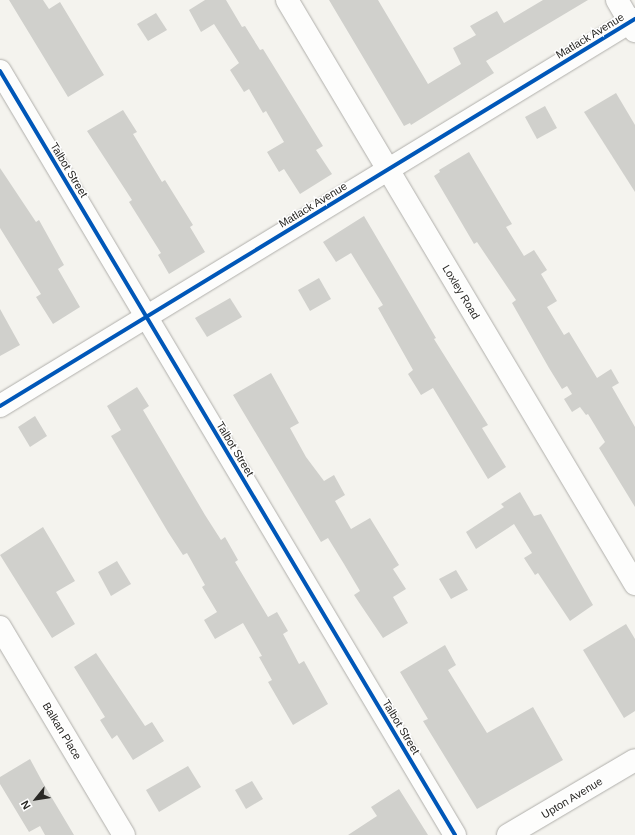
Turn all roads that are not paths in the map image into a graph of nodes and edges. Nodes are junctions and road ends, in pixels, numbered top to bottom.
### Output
1 (287, 0) edge
2 (617, 0) edge
3 (633, 24) edge
4 (0, 71) edge
5 (388, 170) junction
6 (146, 317) junction
7 (0, 406) edge
8 (635, 584) edge
9 (0, 627) edge
10 (635, 760) edge
11 (124, 835) edge
12 (455, 835) edge
13 (508, 835) edge

1 - 5 street, Loxley Road
2 - 3 street
3 - 5 street, Matlack Avenue
4 - 6 street, Talbot Street
5 - 6 street, Matlack Avenue
5 - 8 street, Loxley Road
6 - 7 street, Matlack Avenue
6 - 12 street, Talbot Street
9 - 11 street, Balkan Place
10 - 13 street, Upton Avenue

